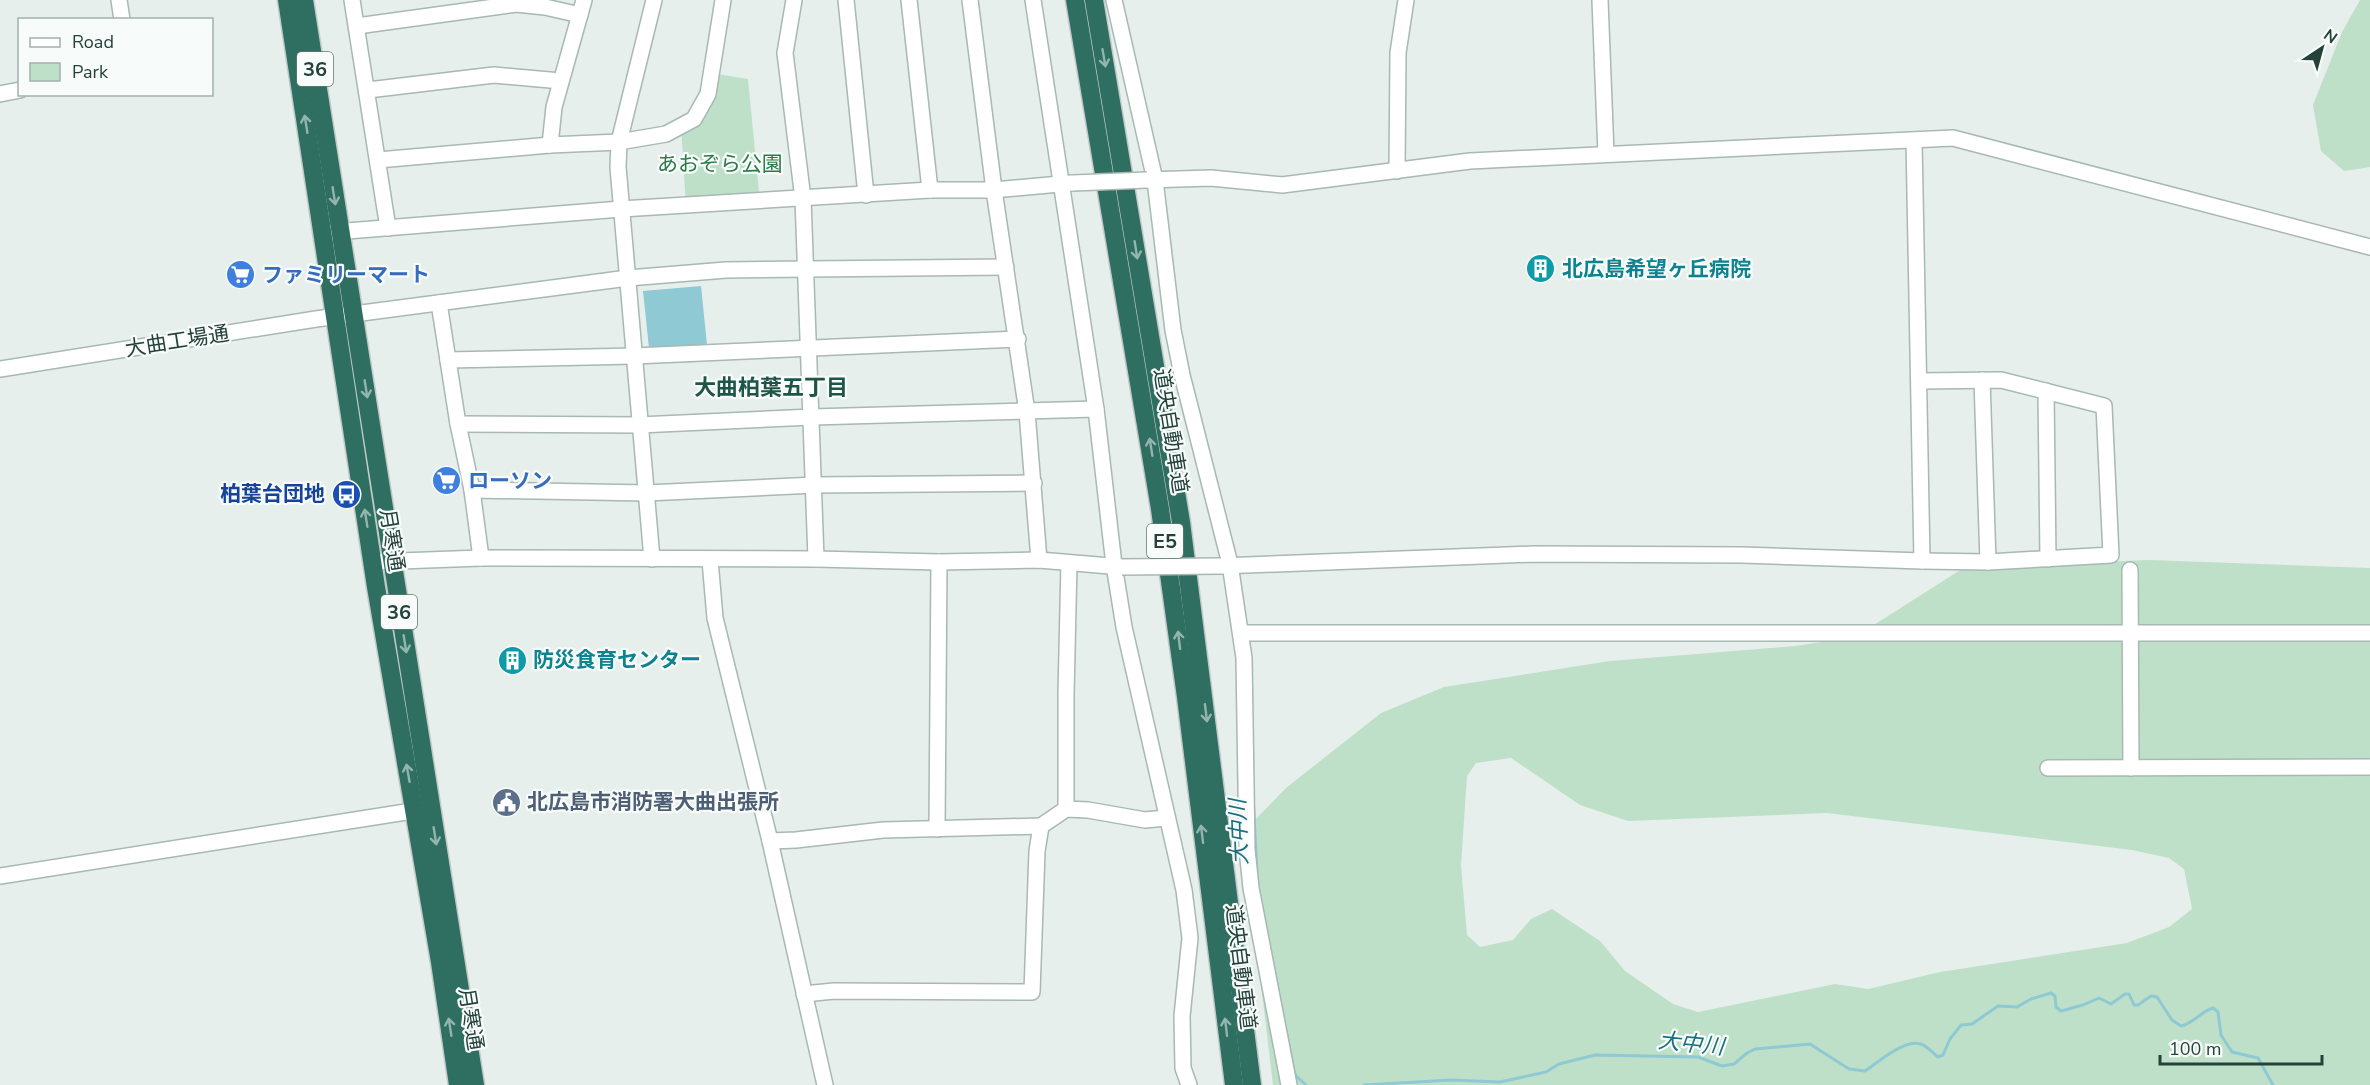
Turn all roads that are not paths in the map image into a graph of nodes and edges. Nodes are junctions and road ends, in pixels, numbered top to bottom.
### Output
1 (119, 0) edge
2 (287, 0) edge
3 (304, 0) edge
4 (352, 0) edge
5 (654, 0) edge
6 (723, 0) edge
7 (794, 0) edge
8 (846, 0) edge
9 (909, 0) edge
10 (969, 0) edge
11 (1033, 0) edge
12 (1075, 0) edge
13 (1094, 0) edge
14 (1114, 0) edge
15 (1406, 0) edge
16 (1600, 0) edge
17 (582, 7) edge
18 (122, 18) edge
19 (357, 26) junction
20 (561, 81) junction
21 (18, 90) edge
22 (368, 90) junction
23 (0, 94) edge
24 (1914, 140) junction
25 (619, 142) junction
26 (550, 145) junction
27 (1606, 154) junction
28 (378, 160) junction
29 (1397, 171) junction
30 (1151, 180) junction
31 (1067, 184) junction
32 (930, 190) junction
33 (994, 190) junction
34 (866, 195) junction
35 (803, 199) junction
36 (621, 209) junction
37 (388, 228) junction
38 (331, 232) junction
39 (2370, 247) edge
40 (1006, 267) junction
41 (807, 269) junction
42 (628, 278) junction
43 (439, 303) junction
44 (345, 315) junction
45 (1018, 339) junction
46 (810, 348) junction
47 (634, 356) junction
48 (448, 360) junction
49 (0, 369) edge
50 (1982, 380) junction
51 (1920, 381) junction
52 (2046, 391) junction
53 (1096, 409) junction
54 (1027, 412) junction
55 (812, 417) junction
56 (458, 424) junction
57 (639, 425) junction
58 (1034, 483) junction
59 (815, 485) junction
60 (472, 490) junction
61 (647, 493) junction
62 (481, 558) junction
63 (652, 559) junction
64 (816, 559) junction
65 (2048, 559) junction
66 (392, 560) junction
67 (710, 560) junction
68 (1039, 560) junction
69 (1922, 561) junction
70 (373, 562) junction
71 (939, 562) junction
72 (1988, 562) junction
73 (1069, 563) junction
74 (1226, 565) junction
75 (1118, 566) junction
76 (2130, 570) dead end
77 (1242, 633) junction
78 (2130, 633) junction
79 (2370, 633) edge
80 (2370, 767) edge
81 (2048, 768) dead end
82 (2132, 768) junction
83 (422, 809) junction
84 (1066, 809) junction
85 (1166, 818) junction
86 (1041, 826) junction
87 (937, 829) junction
88 (770, 841) junction
89 (0, 876) edge
90 (804, 994) junction
91 (458, 1085) edge
92 (475, 1085) edge
93 (825, 1085) edge
94 (1189, 1085) edge
95 (1234, 1085) edge
96 (1252, 1085) edge
97 (1289, 1085) edge

1 - 18 street
38 -> 2 highway, 月寒通 / 36
3 -> 38 highway, 月寒通 / 36
4 - 19 street
5 - 25 street
6 - 25 street
7 - 35 street
8 - 34 street
9 - 32 street
10 - 33 street
11 - 31 street
95 -> 12 highway, 道央自動車道 / E5
13 -> 96 highway, 道央自動車道 / E5
14 - 30 street
15 - 29 street
16 - 27 street
17 - 19 street
17 - 20 street
19 - 22 street
20 - 22 street
20 - 26 street
21 - 23 street
22 - 28 street
24 - 27 street
24 - 39 street
24 - 51 street
25 - 26 street
25 - 36 street
26 - 28 street
27 - 29 street
28 - 37 street
29 - 30 street
30 - 31 street, bridge
30 - 74 street
31 - 33 street
31 - 53 street
32 - 33 street
32 - 34 street
33 - 40 street
34 - 35 street
35 - 36 street
35 - 41 street
36 - 37 street
36 - 42 street
37 - 38 street
38 - 44 highway, 月寒通 / 36
40 - 41 street, 大曲工場通
40 - 45 street
41 - 42 street, 大曲工場通
41 - 46 street
42 - 43 street, 大曲工場通
42 - 47 street
43 - 44 street, 大曲工場通
43 - 48 street
44 - 49 street, 大曲工場通
44 -> 66 highway, 月寒通 / 36
70 -> 44 highway, 月寒通 / 36
45 - 46 street
45 - 54 street
46 - 47 street
46 - 55 street
47 - 48 street
47 - 57 street
48 - 56 street
50 - 51 street
50 - 52 street
50 - 72 street
51 - 69 street
52 - 65 street
52 - 65 street
53 - 54 street
53 - 75 street
54 - 55 street
54 - 58 street
55 - 57 street
55 - 59 street
56 - 57 street
56 - 60 street
57 - 61 street
58 - 59 street
58 - 68 street
59 - 61 street
59 - 64 street
60 - 61 street
60 - 62 street
61 - 63 street
62 - 63 street
62 - 66 street
63 - 67 street
64 - 67 street
64 - 71 street
65 - 72 street
66 - 70 street
66 -> 83 highway, 月寒通 / 36
67 - 88 street
68 - 71 street
68 - 73 street
69 - 72 street
69 - 74 street
83 -> 70 highway, 月寒通 / 36
71 - 87 street
73 - 75 street
73 - 84 street
74 - 75 street, bridge
74 - 77 street
75 - 85 street
76 - 78 street
77 - 78 street
77 - 97 street
78 - 79 street
78 - 82 street
80 - 82 street
81 - 82 street
83 - 89 street
91 -> 83 highway, 月寒通 / 36
83 -> 92 highway, 月寒通 / 36
84 - 85 street
84 - 86 street
85 - 94 street
86 - 87 street
86 - 90 street
87 - 88 street
88 - 90 street
90 - 93 street

